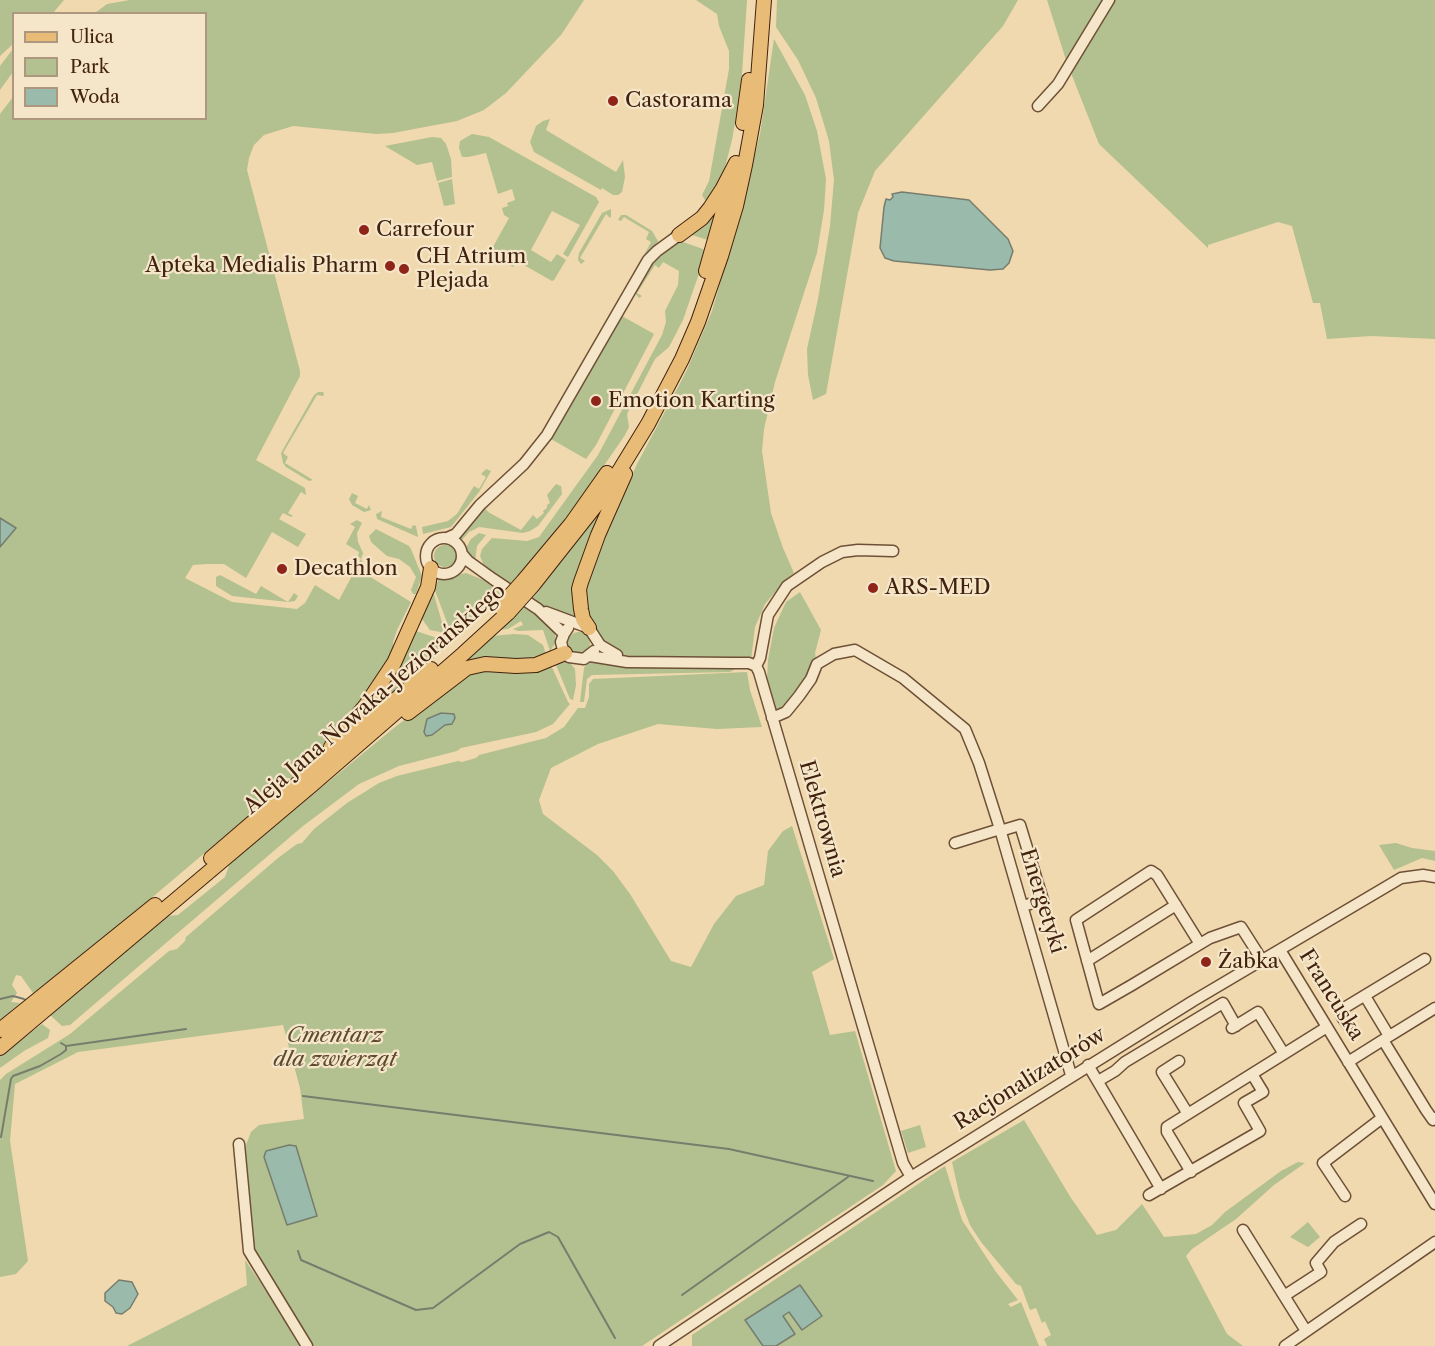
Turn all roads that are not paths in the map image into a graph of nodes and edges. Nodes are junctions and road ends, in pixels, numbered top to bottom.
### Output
1 (757, 0) edge
2 (764, 0) edge
3 (1109, 0) edge
4 (1038, 106) dead end
5 (736, 163) junction
6 (679, 235) joint
7 (674, 375) junction
8 (447, 538) junction
9 (893, 551) dead end
10 (462, 554) junction
11 (459, 567) junction
12 (431, 568) junction
13 (493, 579) junction
14 (529, 582) junction
15 (538, 609) junction
16 (587, 629) junction
17 (564, 634) junction
18 (565, 653) junction
19 (590, 656) junction
20 (638, 662) junction
21 (756, 666) junction
22 (772, 718) junction
23 (308, 782) junction
24 (1000, 830) junction
25 (955, 843) dead end
26 (1435, 877) edge
27 (1176, 905) junction
28 (1023, 906) junction
29 (1200, 944) junction
30 (1280, 950) junction
31 (1425, 959) dead end
32 (1262, 960) junction
33 (1087, 961) junction
34 (1365, 996) junction
35 (1435, 1008) edge
36 (26, 1017) junction
37 (1348, 1025) dead end
38 (1327, 1027) junction
39 (0, 1030) edge
40 (1386, 1038) junction
41 (0, 1048) edge
42 (1284, 1054) junction
43 (1179, 1061) dead end
44 (1348, 1062) junction
45 (1088, 1065) junction
46 (1252, 1074) junction
47 (1071, 1075) junction
48 (1098, 1081) junction
49 (1188, 1113) junction
50 (1382, 1118) junction
51 (1435, 1118) edge
52 (239, 1144) dead end
53 (1191, 1172) junction
54 (911, 1177) junction
55 (1161, 1189) junction
56 (1149, 1195) dead end
57 (1345, 1196) dead end
58 (1435, 1204) edge
59 (1361, 1224) dead end
60 (1243, 1230) dead end
61 (1435, 1242) edge
62 (1284, 1296) junction
63 (1306, 1331) junction
64 (307, 1346) edge
65 (659, 1346) edge
66 (1285, 1346) edge

1 - 5 main road, Aleja Jana Nowaka-Jeziorańskiego
2 - 7 main road, Aleja Jana Nowaka-Jeziorańskiego
3 - 4 street
5 - 6 main road
5 - 14 main road, Aleja Jana Nowaka-Jeziorańskiego
6 - 8 street
7 - 14 main road, Aleja Jana Nowaka-Jeziorańskiego
7 - 16 main road
8 - 10 street
8 - 12 street
9 - 21 street
10 - 11 street
10 - 13 street
11 - 12 street
11 - 13 street
12 - 23 main road
13 - 15 street
14 - 23 main road, Aleja Jana Nowaka-Jeziorańskiego, bridge
15 - 16 street
15 - 17 street
16 - 17 street
16 - 19 street
16 - 20 street
17 - 18 street
18 - 19 street
18 - 23 main road
19 - 20 street
20 - 21 street
21 - 22 street, Elektrownia
22 - 24 street, Energetyki
22 - 54 street, Elektrownia
23 - 36 main road, Aleja Jana Nowaka-Jeziorańskiego
24 - 25 street
24 - 28 street, Energetyki
24 - 28 street
26 - 30 street, Racjonalizatorów
27 - 29 street
27 - 33 street
27 - 33 street
28 - 47 street, Energetyki
29 - 32 street
29 - 33 street
30 - 32 street, Racjonalizatorów
30 - 38 street, Francuska
31 - 34 street
32 - 45 street, Racjonalizatorów
34 - 37 street
34 - 40 street
35 - 40 street, Francuska
36 - 39 main road, Aleja Jana Nowaka-Jeziorańskiego
36 - 41 main road, Aleja Jana Nowaka-Jeziorańskiego
38 - 42 street
38 - 44 street, Francuska
40 - 44 street, Francuska
40 - 51 street
42 - 46 street
42 - 48 street
43 - 49 street
44 - 50 street, Francuska
45 - 47 street, Racjonalizatorów
45 - 48 street
46 - 49 street
46 - 53 street
47 - 54 street, Racjonalizatorów
48 - 55 street
49 - 53 street
50 - 57 street
50 - 58 street, Francuska
52 - 64 street
53 - 55 street
54 - 65 street, Racjonalizatorów
55 - 56 street
59 - 62 street
60 - 62 street
61 - 63 street
62 - 63 street
63 - 66 street

